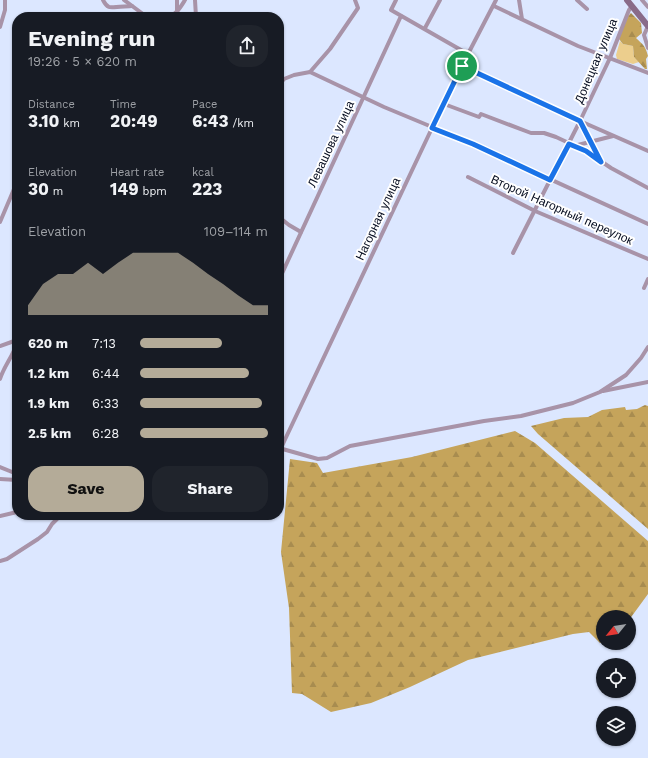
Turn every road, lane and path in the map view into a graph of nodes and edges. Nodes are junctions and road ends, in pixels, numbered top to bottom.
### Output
1 (5, 0) edge
2 (103, 0) edge
3 (124, 0) edge
4 (177, 0) edge
5 (185, 0) edge
6 (195, 0) edge
7 (355, 0) edge
8 (396, 0) edge
9 (440, 0) edge
10 (496, 0) edge
11 (519, 0) edge
12 (577, 0) edge
13 (627, 0) edge
14 (642, 0) edge
15 (132, 6) junction
16 (494, 6) junction
17 (632, 6) junction
18 (648, 8) edge
19 (587, 9) dead end
20 (177, 11) joint
21 (140, 12) edge
22 (196, 12) edge
23 (401, 16) junction
24 (522, 19) junction
25 (648, 26) edge
26 (0, 27) edge
27 (425, 28) junction
28 (648, 48) edge
29 (468, 54) junction
30 (610, 58) junction
31 (462, 66) junction
32 (310, 72) junction
33 (648, 72) edge
34 (284, 79) edge
35 (363, 97) junction
36 (444, 104) junction
37 (580, 121) junction
38 (432, 128) junction
39 (613, 136) junction
40 (600, 139) junction
41 (590, 141) junction
42 (571, 145) junction
43 (595, 151) junction
44 (648, 151) edge
45 (601, 162) junction
46 (468, 177) dead end
47 (550, 180) junction
48 (648, 188) edge
49 (12, 194) edge
50 (535, 211) junction
51 (284, 221) edge
52 (0, 222) edge
53 (648, 224) edge
54 (301, 232) junction
55 (513, 253) dead end
56 (648, 259) edge
57 (284, 269) edge
58 (648, 279) edge
59 (644, 288) dead end
60 (12, 342) edge
61 (0, 346) edge
62 (648, 347) edge
63 (12, 355) edge
64 (1, 369) edge
65 (0, 378) edge
66 (648, 382) edge
67 (602, 391) junction
68 (284, 440) edge
69 (284, 449) edge
70 (0, 467) edge
71 (12, 472) edge
72 (0, 479) edge
73 (12, 480) edge
74 (12, 513) edge
75 (0, 516) edge
76 (56, 520) edge
77 (0, 561) edge

1 - 26 street
2 - 15 street
3 - 15 street
4 - 20 street
5 - 20 street
6 - 22 street
7 - 32 street
8 - 23 street
9 - 27 street
10 - 16 street, Нагорная улица
11 - 24 street
12 - 19 street
13 - 17 main road
14 - 18 street
15 - 21 street
16 - 24 street
16 - 29 street, Нагорная улица
17 - 25 main road
17 - 30 street, Донецкая улица
23 - 27 street
23 - 35 street, Левашова улица
24 - 30 street
25 - 28 street
27 - 29 street
29 - 31 street, Нагорная улица
30 - 33 street
30 - 37 street, Донецкая улица
31 - 36 street, Нагорная улица
31 - 37 street
32 - 34 street
32 - 35 street
35 - 38 street
35 - 54 street, Левашова улица
36 - 38 street, Нагорная улица
36 - 42 street
37 - 39 street
37 - 41 street
37 - 42 street, Донецкая улица
38 - 47 street
38 - 68 street, Нагорная улица
39 - 40 street
39 - 44 street
40 - 41 street
40 - 43 street
41 - 42 street
41 - 43 street
42 - 45 street
42 - 47 street, Донецкая улица
43 - 45 street
45 - 48 street
46 - 50 street, Второй Нагорный переулок
47 - 50 street, Донецкая улица
47 - 53 street
49 - 52 street
50 - 55 street, Донецкая улица
50 - 56 street, Второй Нагорный переулок
51 - 54 street
54 - 57 street, Левашова улица
58 - 59 street
60 - 61 street
62 - 67 street
63 - 64 street
64 - 65 street
66 - 67 street
67 - 69 street
70 - 71 street
72 - 73 street
74 - 75 street
76 - 77 street

